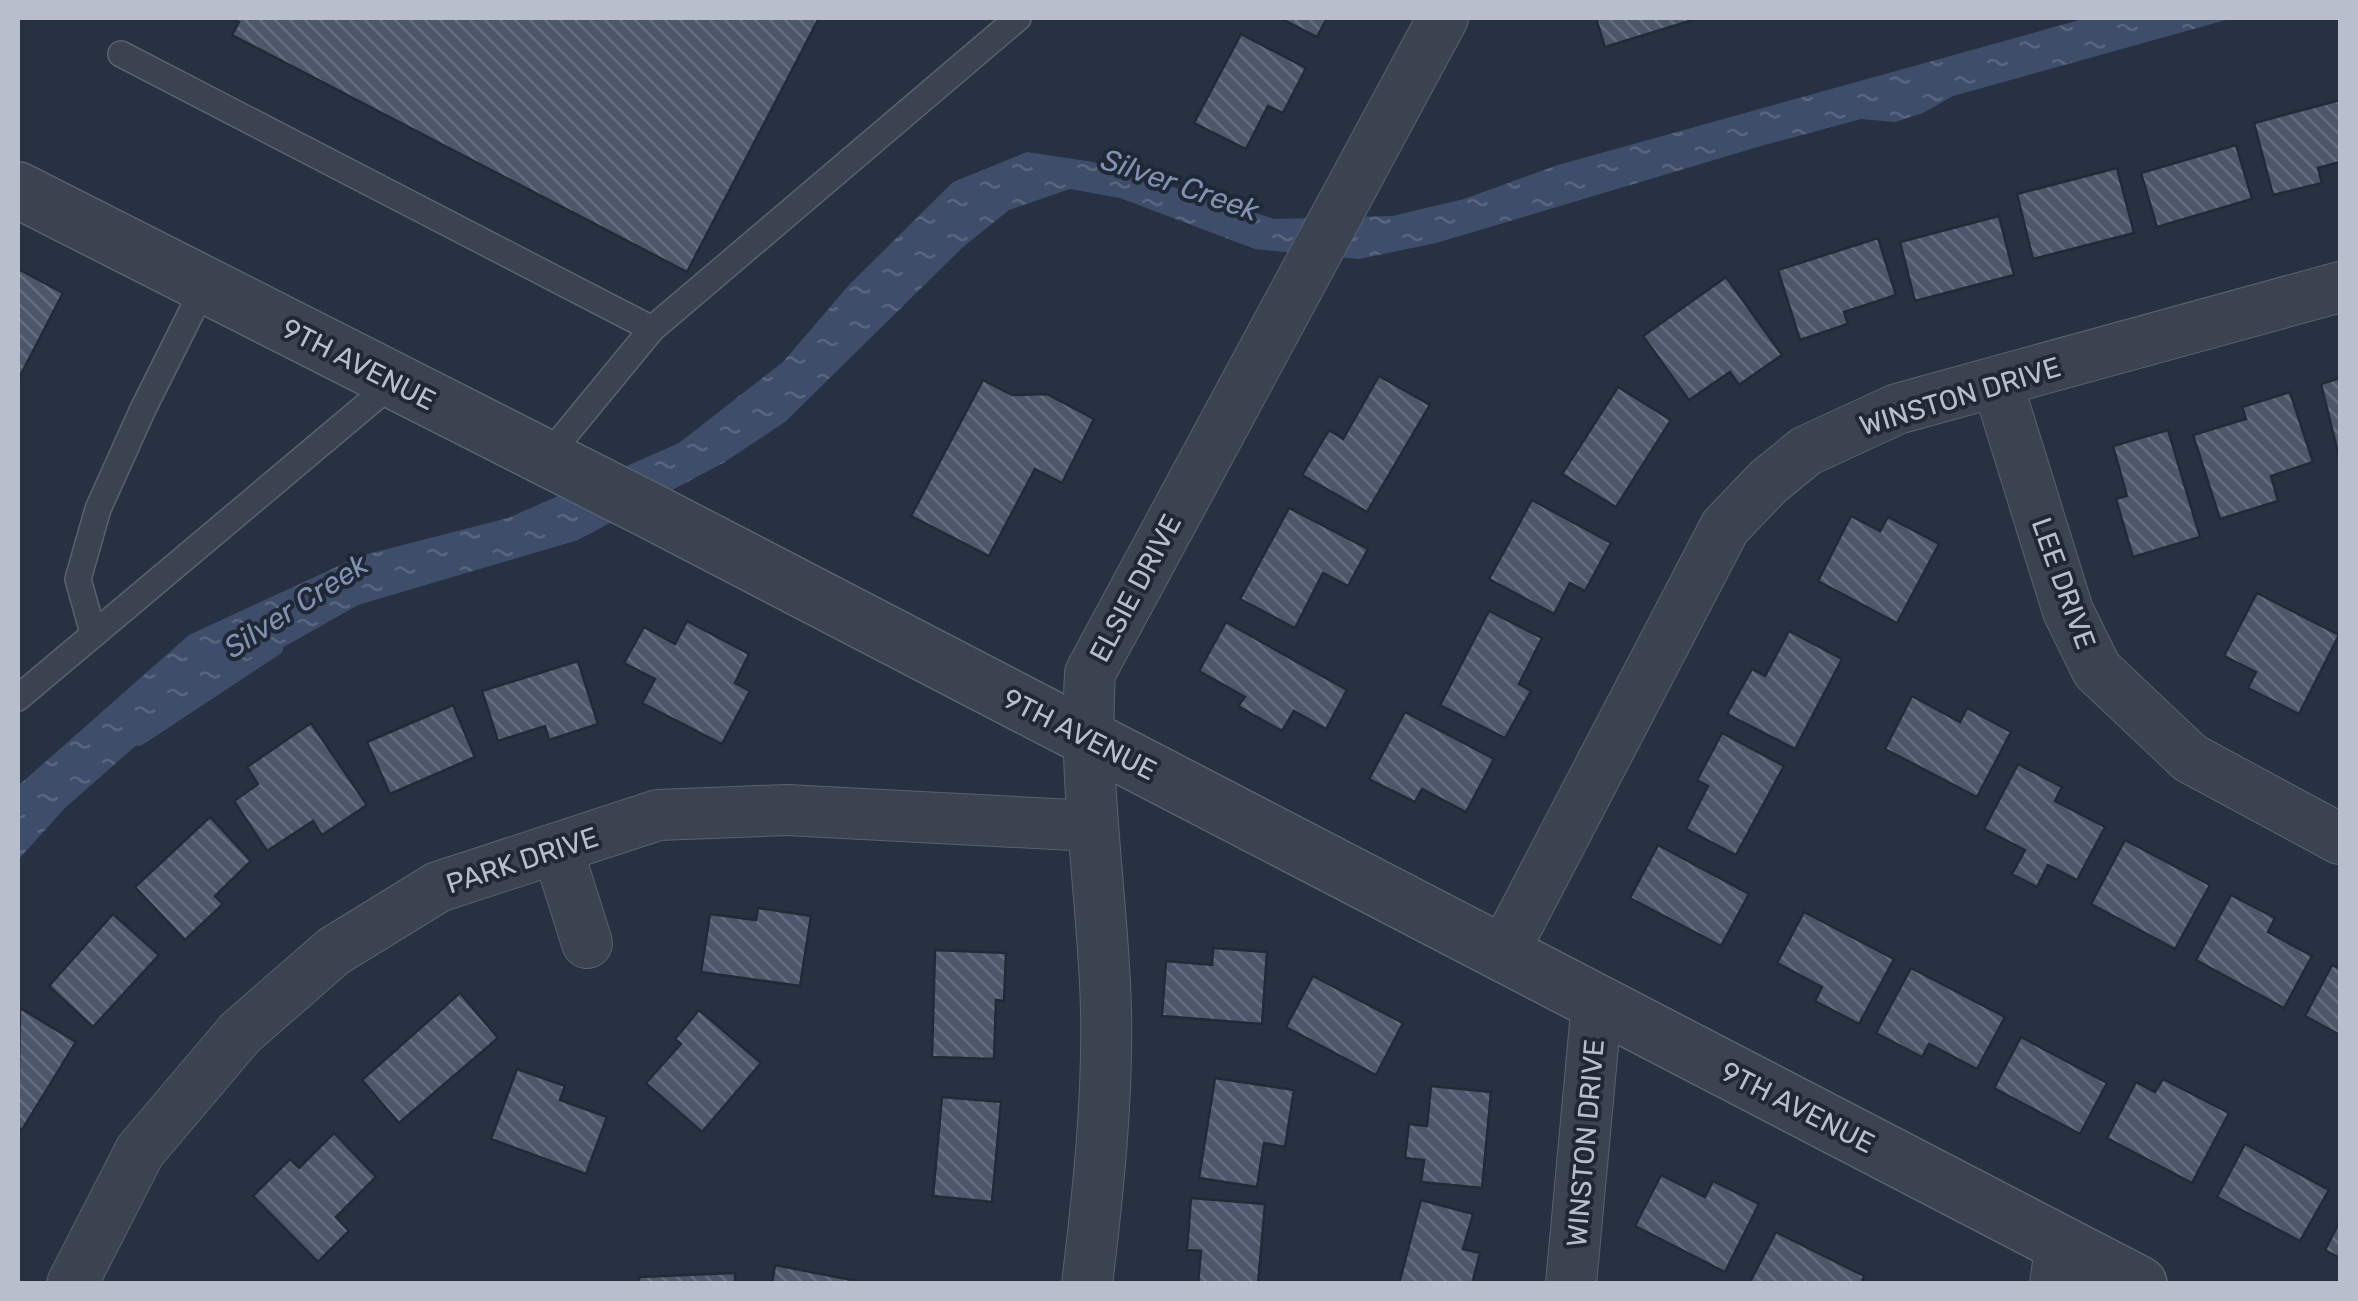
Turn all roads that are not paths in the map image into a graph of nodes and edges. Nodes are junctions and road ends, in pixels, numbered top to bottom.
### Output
1 (1018, 18) edge
2 (1443, 18) edge
3 (120, 54) dead end
4 (18, 190) edge
5 (205, 286) junction
6 (2340, 287) edge
7 (652, 329) junction
8 (394, 382) junction
9 (1997, 382) junction
10 (567, 469) junction
11 (92, 633) junction
12 (18, 698) edge
13 (1086, 737) junction
14 (1092, 826) junction
15 (2340, 839) edge
16 (557, 848) junction
17 (587, 943) dead end
18 (1503, 954) junction
19 (1597, 1002) junction
20 (2058, 1263) edge
21 (72, 1284) edge
22 (1087, 1284) edge
23 (1571, 1284) edge
24 (2139, 1284) edge

1 - 7 lane
2 - 13 street, ELSIE DRIVE
3 - 7 lane
4 - 5 street, 9TH AVENUE
5 - 8 street, 9TH AVENUE
5 - 11 lane
6 - 9 street, WINSTON DRIVE
7 - 10 lane
8 - 10 street, 9TH AVENUE
8 - 11 lane
9 - 15 street, LEE DRIVE
9 - 18 street, WINSTON DRIVE
10 - 13 street, 9TH AVENUE
11 - 12 lane
13 - 14 street, ELSIE DRIVE
13 - 18 street, 9TH AVENUE
14 - 16 street, PARK DRIVE
14 - 22 street, ELSIE DRIVE
16 - 17 street
16 - 21 street, PARK DRIVE
18 - 19 street, 9TH AVENUE
19 - 20 street, 9TH AVENUE
19 - 23 street, WINSTON DRIVE
20 - 24 street, 9TH AVENUE

